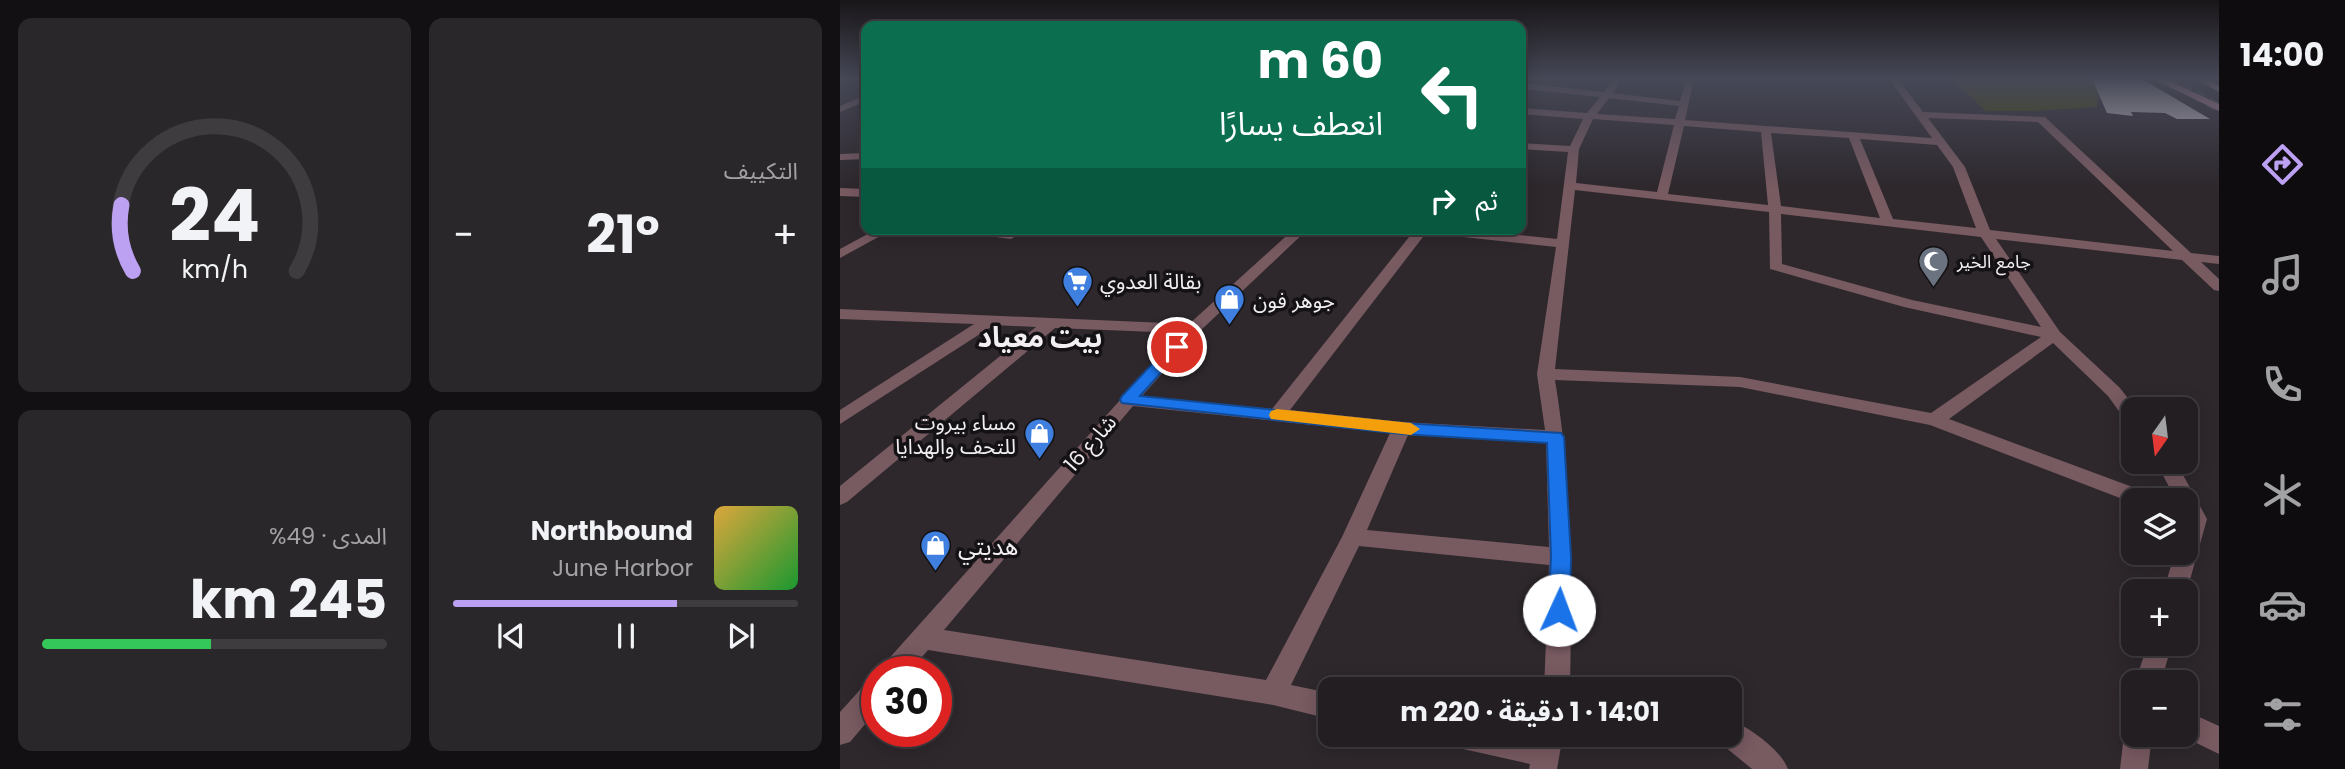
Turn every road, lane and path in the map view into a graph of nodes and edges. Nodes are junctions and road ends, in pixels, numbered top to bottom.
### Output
1 (1566, 115) edge
2 (1681, 115) edge
3 (1919, 115) joint
4 (1590, 117) junction
5 (1679, 124) junction
6 (1766, 131) junction
7 (1854, 137) junction
8 (1939, 142) junction
9 (1526, 146) edge
10 (1574, 149) junction
11 (861, 156) edge
12 (840, 157) edge
13 (1569, 186) junction
14 (840, 192) edge
15 (861, 193) edge
16 (1662, 195) junction
17 (1774, 209) junction
18 (1887, 220) junction
19 (1984, 231) junction
20 (876, 235) edge
21 (1295, 235) edge
22 (1419, 235) edge
23 (1473, 235) edge
24 (1563, 244) junction
25 (840, 254) edge
26 (2184, 256) junction
27 (2219, 260) edge
28 (2219, 287) edge
29 (840, 314) edge
30 (990, 321) junction
31 (1051, 323) junction
32 (1193, 329) junction
33 (2054, 335) junction
34 (1546, 374) junction
35 (1128, 400) junction
36 (2121, 402) edge
37 (1278, 415) junction
38 (840, 418) edge
39 (1934, 420) junction
40 (1402, 428) junction
41 (1555, 437) junction
42 (2121, 490) edge
43 (840, 497) edge
44 (1353, 537) junction
45 (1561, 557) junction
46 (924, 638) junction
47 (908, 656) edge
48 (1557, 677) edge
49 (1273, 693) junction
50 (1318, 703) edge
51 (861, 709) edge
52 (2198, 730) edge
53 (840, 732) edge
54 (2219, 740) edge
55 (1742, 743) edge
56 (1521, 747) edge
57 (2137, 747) edge
58 (1545, 752) edge
59 (1774, 769) edge
60 (2134, 769) edge

1 - 4 street
2 - 5 street
3 - 8 street
3 - 26 street
4 - 5 street
4 - 10 street
5 - 6 street
5 - 16 street
6 - 7 street
6 - 17 street
7 - 8 street
7 - 18 street
8 - 19 street
9 - 10 street
10 - 13 street
11 - 12 street
13 - 16 street
13 - 24 street
14 - 15 street
16 - 17 street
17 - 18 street
17 - 33 street
18 - 19 street
19 - 26 street
19 - 33 street
20 - 25 street
21 - 32 street, شارع 16
22 - 37 street
23 - 24 street
24 - 34 street
26 - 27 street
26 - 28 street
29 - 30 street
30 - 31 street
30 - 38 street
31 - 32 street
31 - 43 street
32 - 35 street, شارع 16
33 - 36 street
33 - 39 street
34 - 39 street
34 - 41 street
35 - 37 street
35 - 46 street, شارع 16
37 - 40 street
39 - 42 street
40 - 41 street
40 - 44 street
41 - 45 street
44 - 45 street
44 - 49 street
45 - 48 street
46 - 47 street, شارع 16
46 - 49 street
49 - 50 street
51 - 53 street
52 - 54 street
55 - 59 street
56 - 58 street
57 - 60 street

